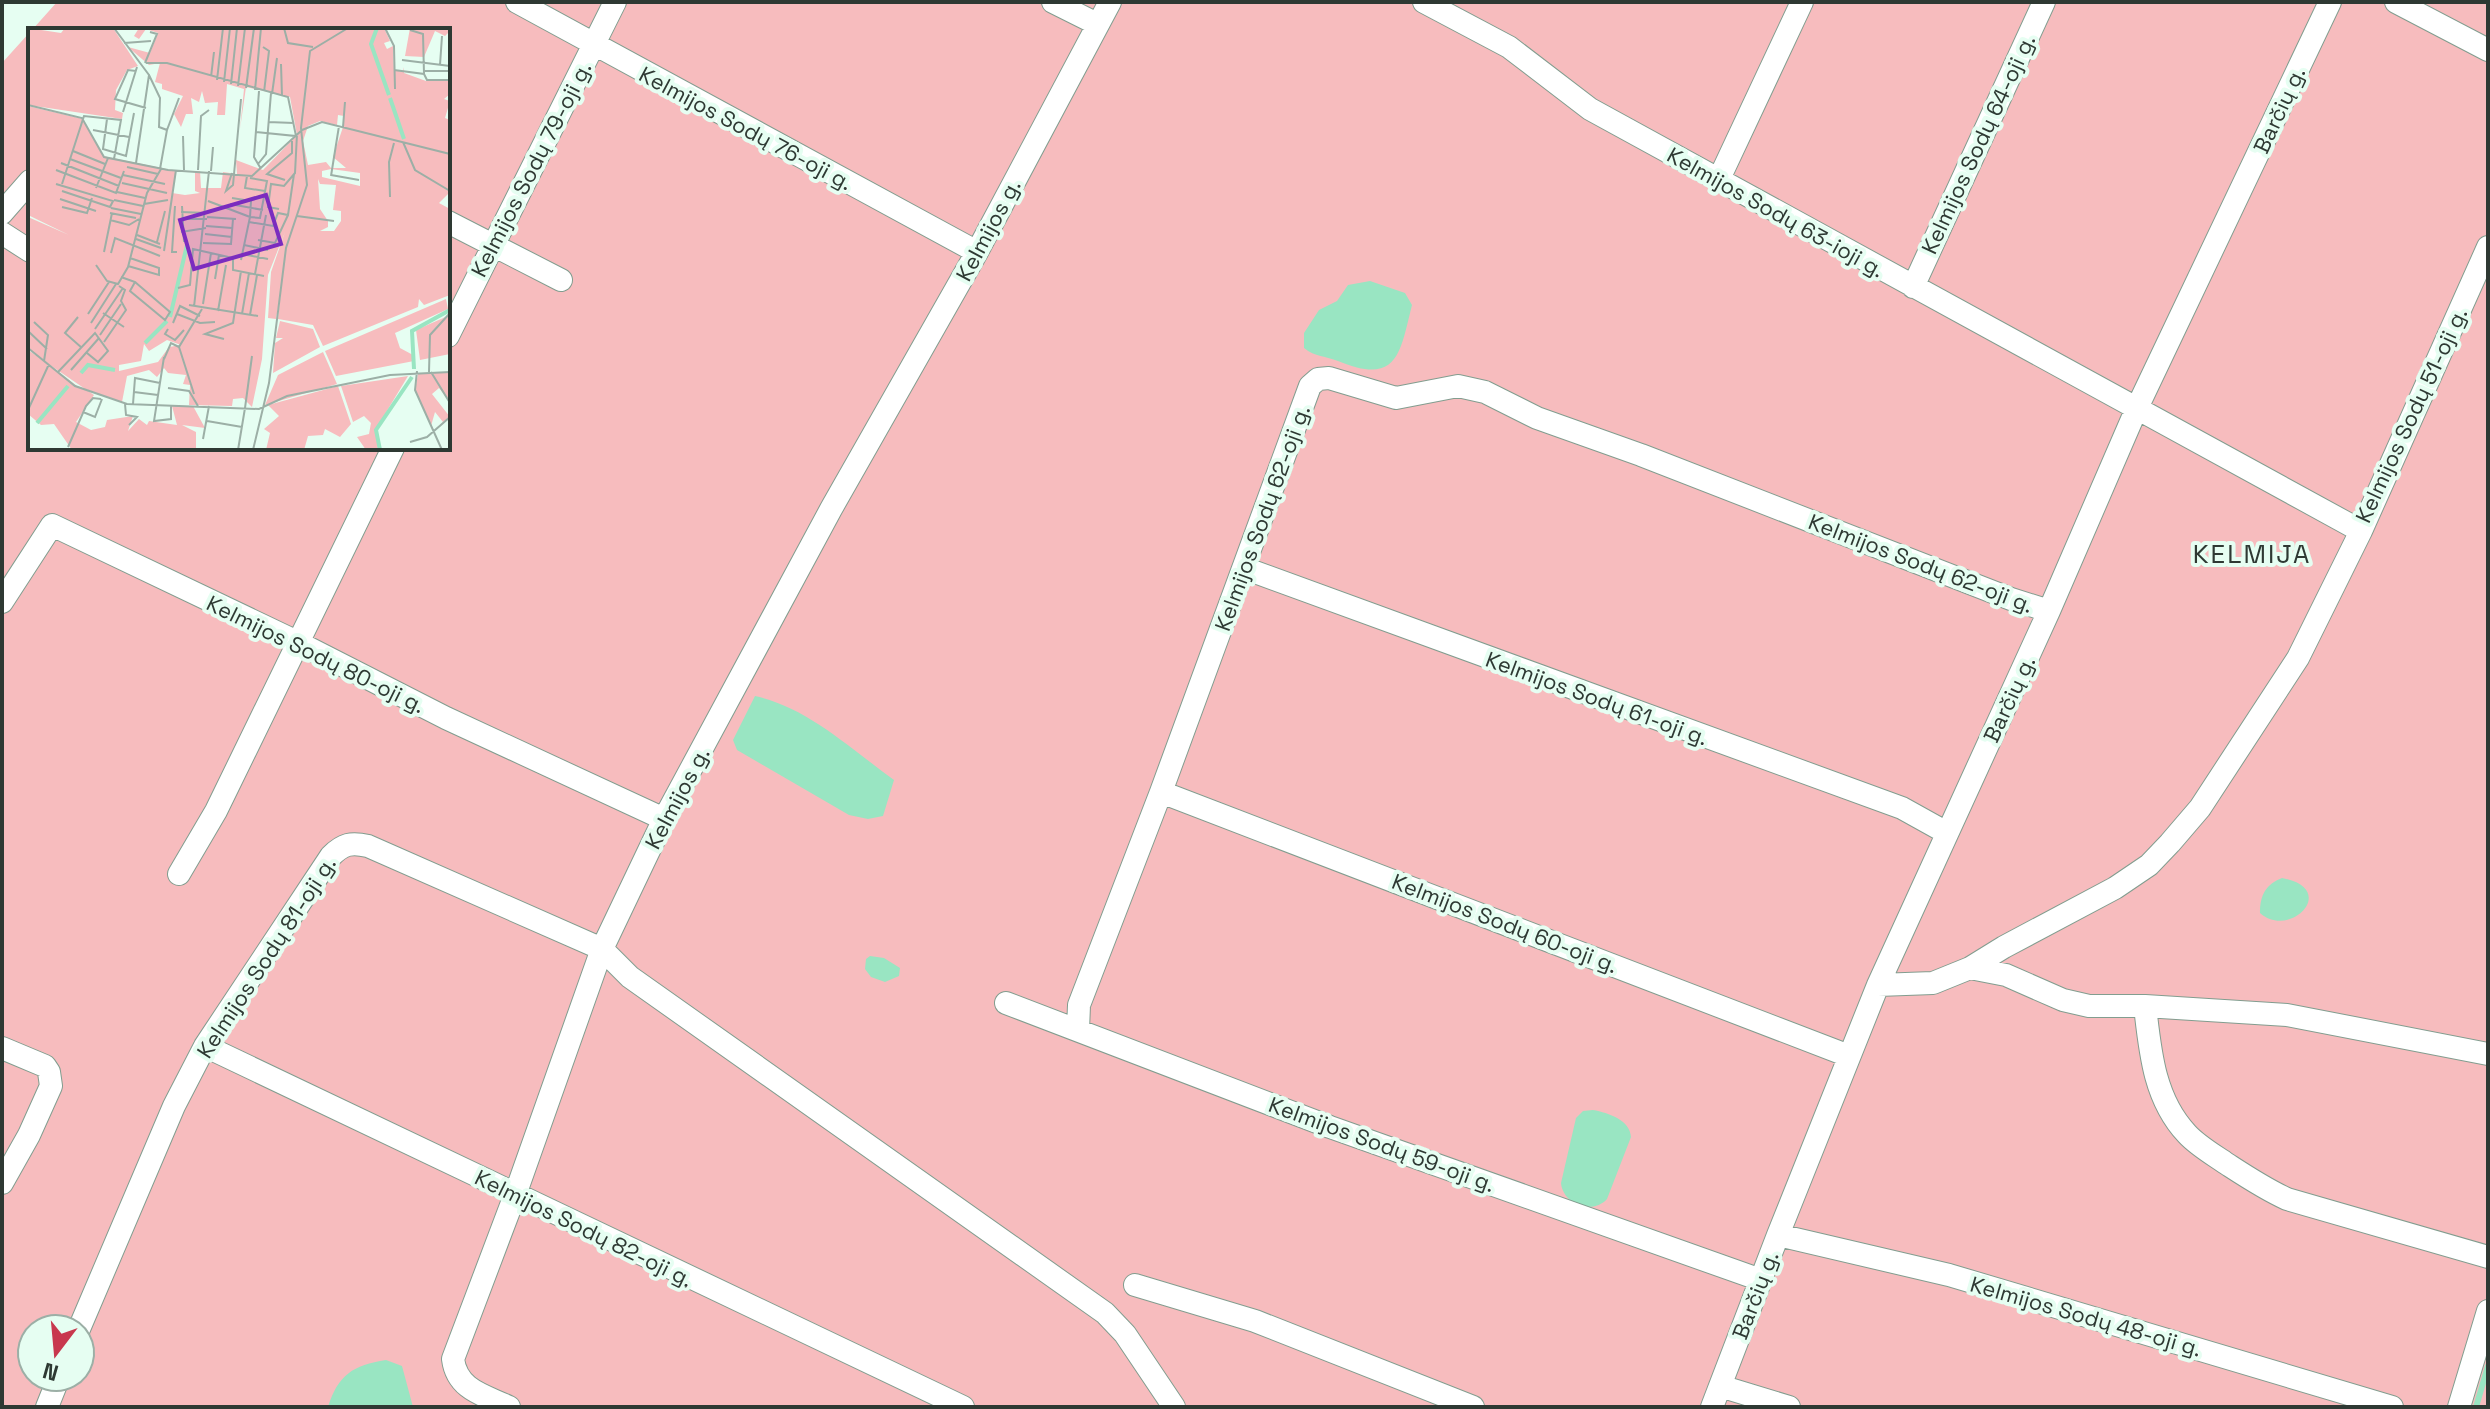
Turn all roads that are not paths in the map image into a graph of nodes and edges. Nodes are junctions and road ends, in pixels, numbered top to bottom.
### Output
1 (517, 2) edge
2 (615, 2) edge
3 (1053, 2) edge
4 (1110, 2) edge
5 (1424, 2) edge
6 (1802, 2) edge
7 (2044, 2) edge
8 (2330, 2) edge
9 (2396, 2) edge
10 (1097, 24) junction
11 (593, 45) junction
12 (2488, 50) edge
13 (1718, 181) junction
14 (28, 183) edge
15 (2, 213) edge
16 (450, 223) edge
17 (2, 233) edge
18 (493, 245) junction
19 (2488, 247) edge
20 (28, 250) edge
21 (977, 252) junction
22 (561, 280) dead end
23 (1913, 287) junction
24 (450, 332) edge
25 (2136, 410) junction
26 (392, 450) edge
27 (2361, 531) junction
28 (1244, 568) junction
29 (2, 602) edge
30 (2049, 611) junction
31 (297, 642) junction
32 (1161, 792) junction
33 (664, 819) junction
34 (1947, 833) junction
35 (179, 874) dead end
36 (602, 949) junction
37 (1970, 968) junction
38 (1878, 985) junction
39 (1006, 1003) dead end
40 (2145, 1006) junction
41 (1078, 1030) junction
42 (205, 1046) junction
43 (2, 1048) edge
44 (2488, 1054) edge
45 (1849, 1056) junction
46 (2, 1183) edge
47 (515, 1195) junction
48 (1778, 1235) junction
49 (2488, 1257) edge
50 (1761, 1280) junction
51 (1135, 1285) dead end
52 (2488, 1311) edge
53 (86, 1313) edge
54 (1716, 1396) edge
55 (509, 1407) edge
56 (963, 1407) edge
57 (1174, 1407) edge
58 (1473, 1407) edge
59 (1789, 1407) edge
60 (2392, 1407) edge
61 (2459, 1407) edge

1 - 11 street, Kelmijos Sodų 76-oji g.
2 - 11 street, Kelmijos Sodų 79-oji g.
3 - 10 street
4 - 10 street, Kelmijos g.
5 - 13 street, Kelmijos Sodų 63-ioji g.
6 - 13 street
7 - 23 street, Kelmijos Sodų 64-oji g.
8 - 25 street, Barčių g.
9 - 12 street
10 - 21 street, Kelmijos g.
11 - 18 street, Kelmijos Sodų 79-oji g.
11 - 21 street, Kelmijos Sodų 76-oji g.
13 - 23 street, Kelmijos Sodų 63-ioji g.
14 - 15 street
16 - 18 street
17 - 20 street
18 - 22 street
18 - 24 street, Kelmijos Sodų 79-oji g.
19 - 27 street, Kelmijos Sodų 51-oji g.
21 - 33 street, Kelmijos g.
23 - 25 street, Kelmijos Sodų 63-ioji g.
25 - 27 street, Kelmijos Sodų 51-oji g.
25 - 30 street, Barčių g.
26 - 31 street
27 - 37 street
28 - 30 street, Kelmijos Sodų 62-oji g.
28 - 32 street, Kelmijos Sodų 62-oji g.
28 - 34 street, Kelmijos Sodų 61-oji g.
29 - 31 street, Kelmijos Sodų 80-oji g.
30 - 34 street, Barčių g.
31 - 33 street, Kelmijos Sodų 80-oji g.
31 - 35 street
32 - 41 street, Kelmijos Sodų 62-oji g.
32 - 45 street, Kelmijos Sodų 60-oji g.
33 - 36 street, Kelmijos g.
34 - 38 street, Barčių g.
36 - 42 street, Kelmijos Sodų 81-oji g.
36 - 47 street, Kelmijos g.
36 - 57 street
37 - 38 street
37 - 40 street
38 - 45 street, Barčių g.
39 - 41 street, Kelmijos Sodų 59-oji g.
40 - 44 street
40 - 49 street
41 - 50 street, Kelmijos Sodų 59-oji g.
42 - 47 street, Kelmijos Sodų 82-oji g.
42 - 53 street, Kelmijos Sodų 81-oji g.
43 - 46 street
45 - 48 street, Barčių g.
47 - 55 street, Kelmijos g.
47 - 56 street, Kelmijos Sodų 82-oji g.
48 - 50 street, Barčių g.
48 - 60 street, Kelmijos Sodų 48-oji g.
50 - 54 street, Barčių g.
51 - 58 street
52 - 61 street
54 - 59 street

